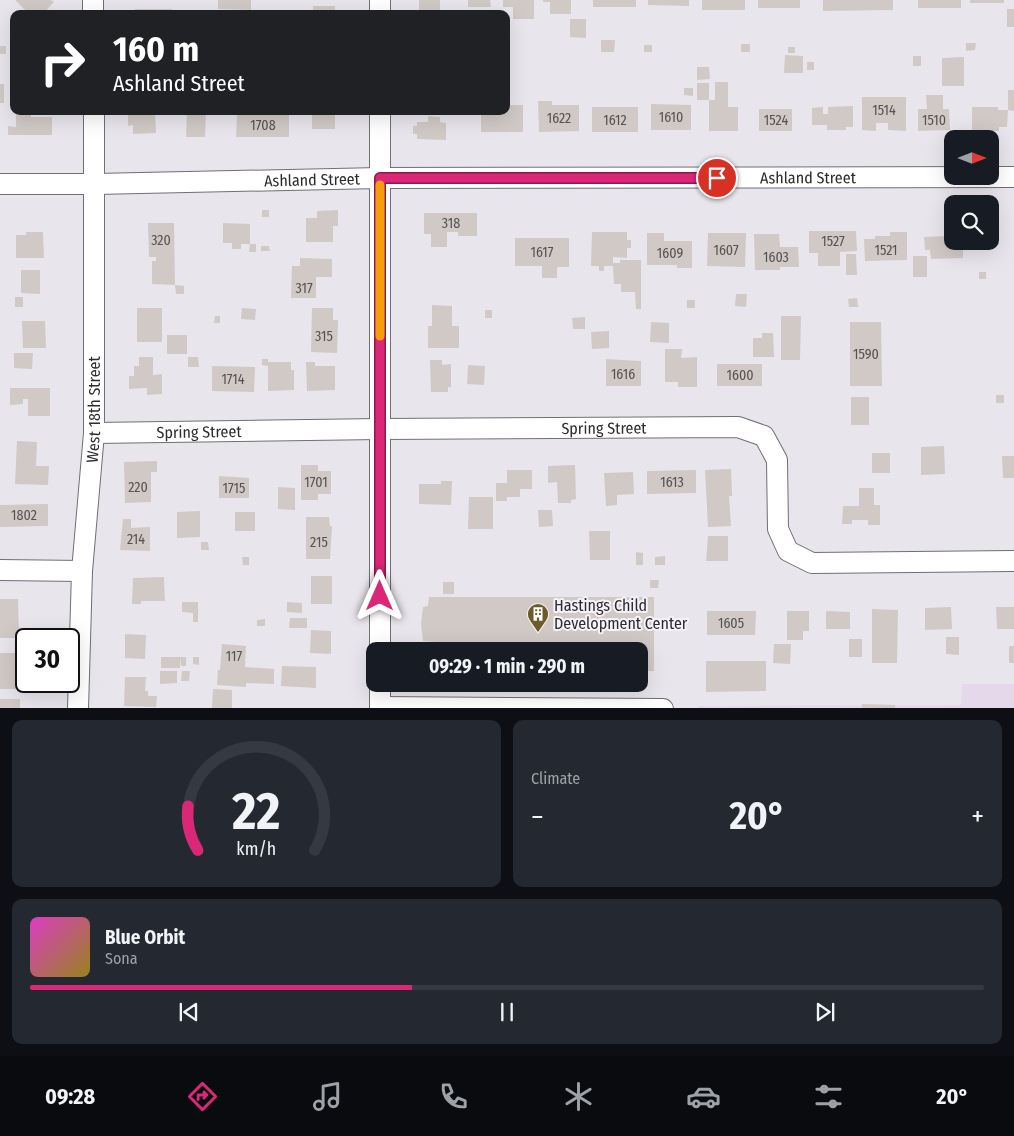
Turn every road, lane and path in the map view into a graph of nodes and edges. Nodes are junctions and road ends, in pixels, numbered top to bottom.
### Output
1 (94, 115) edge
2 (380, 115) edge
3 (1014, 177) edge
4 (380, 178) junction
5 (0, 184) edge
6 (95, 184) junction
7 (380, 428) junction
8 (94, 433) junction
9 (1014, 561) edge
10 (0, 570) edge
11 (82, 571) junction
12 (380, 642) edge
13 (380, 692) edge
14 (78, 708) edge
15 (380, 708) edge
16 (428, 708) edge
17 (559, 708) edge
18 (663, 708) edge

1 - 6 street, West 18th Street
2 - 4 street
3 - 4 street, Ashland Street
4 - 6 street, Ashland Street
4 - 7 street
5 - 6 street, Ashland Street
6 - 8 street, West 18th Street
7 - 8 street, Spring Street
7 - 9 street, Spring Street
7 - 12 street
8 - 11 street, West 18th Street
10 - 11 street
11 - 14 street, West 18th Street
13 - 15 street
15 - 16 street
16 - 17 street
17 - 18 street

